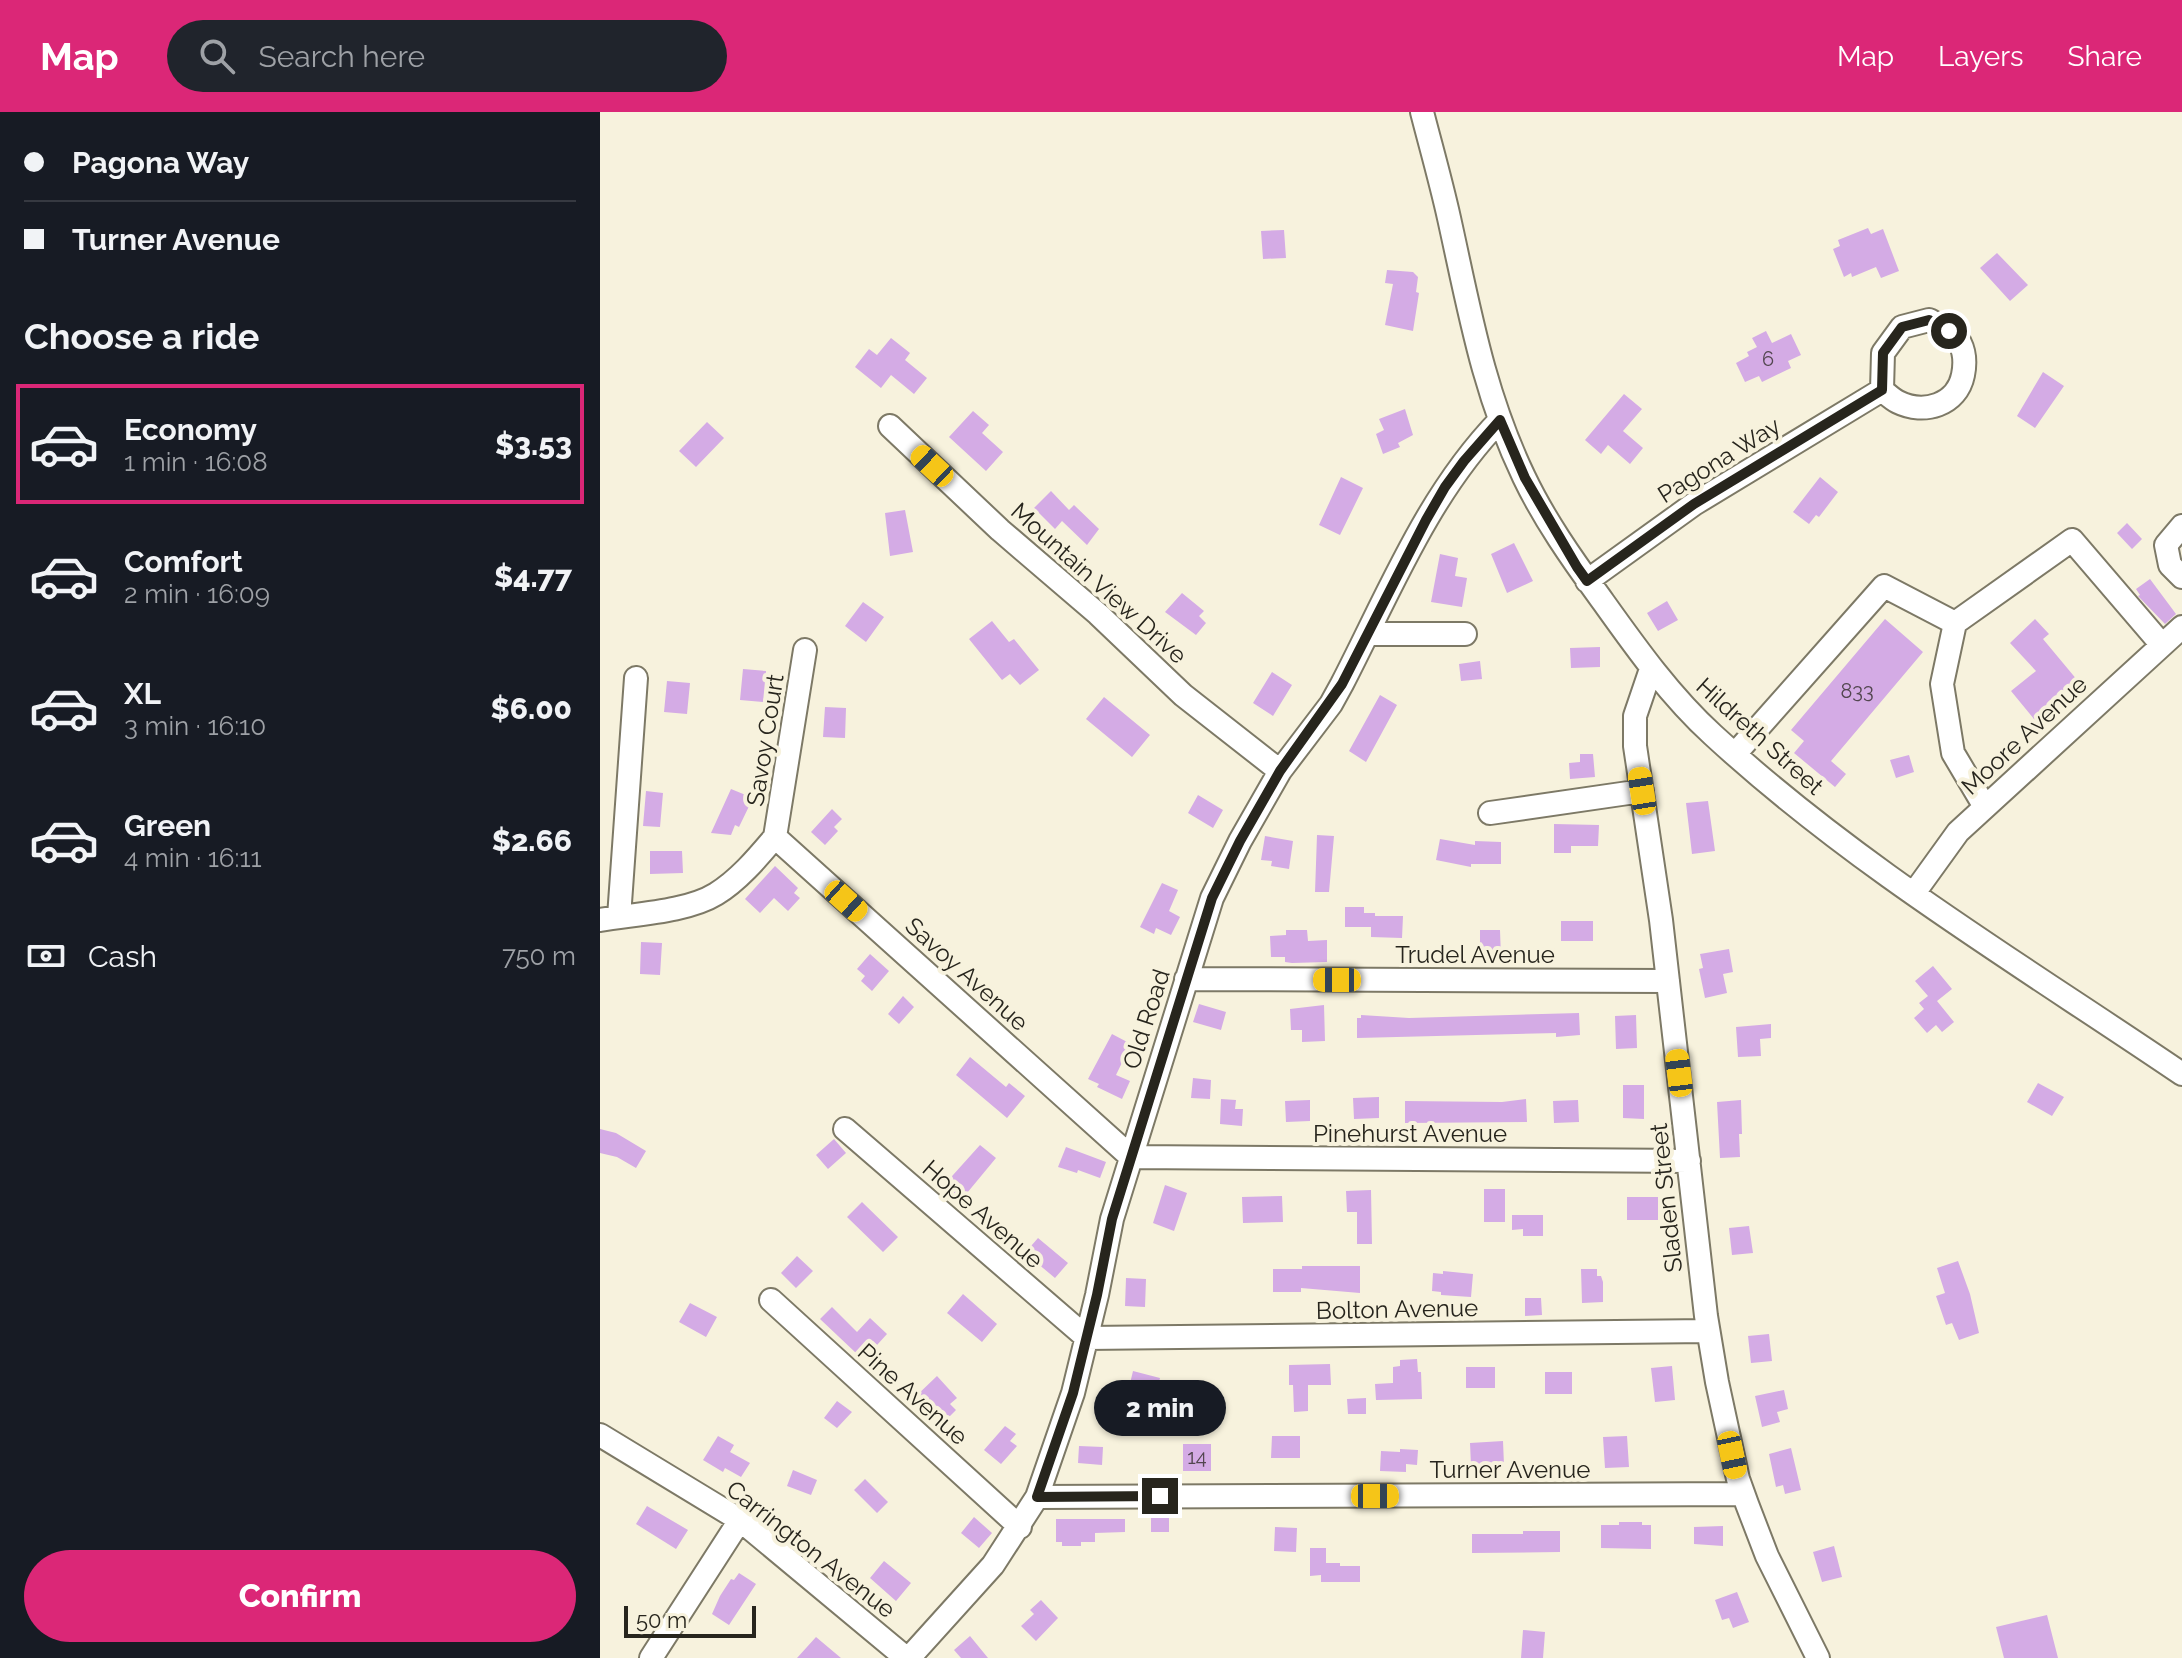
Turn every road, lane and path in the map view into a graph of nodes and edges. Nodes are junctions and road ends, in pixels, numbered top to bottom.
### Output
1 (1422, 112) edge
2 (1882, 390) dead end
3 (1500, 420) junction
4 (890, 426) dead end
5 (2182, 526) edge
6 (2182, 577) edge
7 (1587, 581) junction
8 (1955, 623) junction
9 (2182, 627) edge
10 (1368, 634) junction
11 (1465, 634) dead end
12 (2162, 645) junction
13 (805, 650) dead end
14 (1651, 669) junction
15 (636, 678) dead end
16 (1735, 754) junction
17 (1280, 771) junction
18 (1642, 791) junction
19 (1985, 807) junction
20 (1490, 813) dead end
21 (775, 837) junction
22 (1914, 893) junction
23 (610, 918) edge
24 (1186, 979) junction
25 (1668, 981) junction
26 (2182, 1074) edge
27 (845, 1129) dead end
28 (1131, 1157) junction
29 (1689, 1161) junction
30 (771, 1300) dead end
31 (1708, 1331) junction
32 (1087, 1338) junction
33 (600, 1435) edge
34 (1743, 1494) junction
35 (1037, 1497) junction
36 (740, 1520) junction
37 (1020, 1527) junction
38 (651, 1658) edge
39 (907, 1658) edge
40 (1818, 1658) edge

1 - 3 street, Hildreth Street
2 - 7 street, Pagona Way
3 - 7 street, Hildreth Street
3 - 10 street, Old Road
4 - 17 street, Mountain View Drive
5 - 6 street
7 - 14 street, Hildreth Street
8 - 12 street
8 - 16 street
8 - 19 street
9 - 12 street, Moore Avenue
10 - 11 street
10 - 17 street, Old Road
12 - 19 street, Moore Avenue
13 - 21 street, Savoy Court
14 - 16 street, Hildreth Street
14 - 18 street, Sladen Street
15 - 23 street
16 - 22 street, Hildreth Street
17 - 24 street, Old Road
18 - 20 street
18 - 25 street, Sladen Street
19 - 22 street, Moore Avenue
21 - 23 street
21 - 28 street, Savoy Avenue
22 - 26 street, Hildreth Street
24 - 25 street, Trudel Avenue
24 - 28 street, Old Road
25 - 29 street, Sladen Street
27 - 32 street, Hope Avenue
28 - 29 street, Pinehurst Avenue
28 - 32 street, Old Road
29 - 31 street, Sladen Street
30 - 37 street, Pine Avenue
31 - 32 street, Bolton Avenue
31 - 34 street, Sladen Street
32 - 35 street, Old Road
33 - 36 street, Carrington Avenue
34 - 35 street, Turner Avenue
34 - 40 street, Sladen Street
35 - 37 street, Old Road
36 - 38 street
36 - 39 street, Carrington Avenue
37 - 39 street, Old Road

